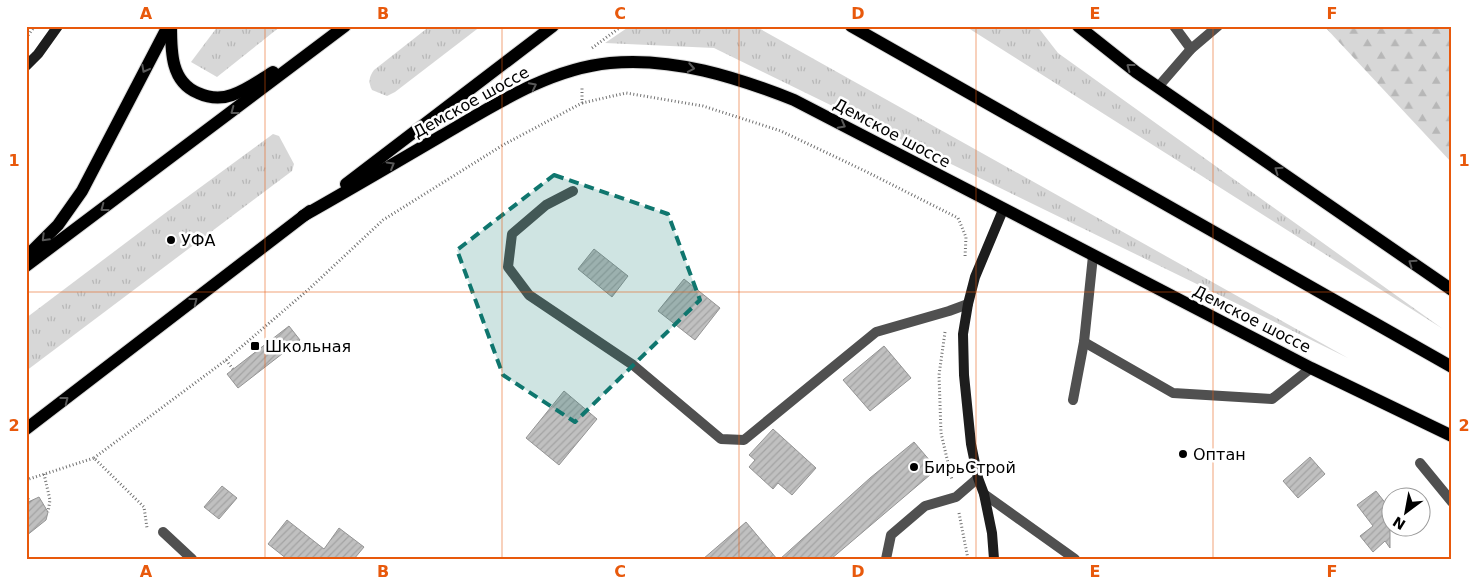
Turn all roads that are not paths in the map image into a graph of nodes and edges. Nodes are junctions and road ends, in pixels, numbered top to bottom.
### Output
1 (58, 26) edge
2 (169, 26) edge
3 (553, 26) edge
4 (851, 26) edge
5 (1078, 26) edge
6 (1174, 26) edge
7 (1218, 26) edge
8 (344, 27) edge
9 (1191, 49) junction
10 (26, 66) edge
11 (1158, 87) junction
12 (573, 191) dead end
13 (1003, 210) junction
14 (303, 216) junction
15 (26, 256) edge
16 (1093, 256) junction
17 (26, 266) edge
18 (1452, 290) edge
19 (968, 304) junction
20 (1084, 342) junction
21 (1452, 367) edge
22 (1311, 368) junction
23 (1073, 400) dead end
24 (26, 429) edge
25 (1452, 436) edge
26 (1420, 464) dead end
27 (978, 478) junction
28 (984, 494) junction
29 (1452, 502) edge
30 (163, 532) dead end
31 (192, 559) edge
32 (886, 559) edge
33 (994, 559) edge
34 (1075, 559) edge

1 - 10 street
2 - 8 main road
2 -> 15 main road
3 - 14 main road
4 - 21 main road
11 -> 5 main road
6 - 9 street
7 - 9 street
8 -> 17 main road
9 - 11 street
18 -> 11 main road
12 - 19 street
14 -> 13 main road, Демское шоссе
13 - 16 main road, Демское шоссе
13 - 19 street
24 -> 14 main road
16 - 20 street
16 - 22 main road, Демское шоссе
19 - 27 street
20 - 22 street
20 - 23 street
22 - 25 main road, Демское шоссе
26 - 29 street
27 - 28 street
27 - 32 street
28 - 33 street
28 - 34 street
30 - 31 street

